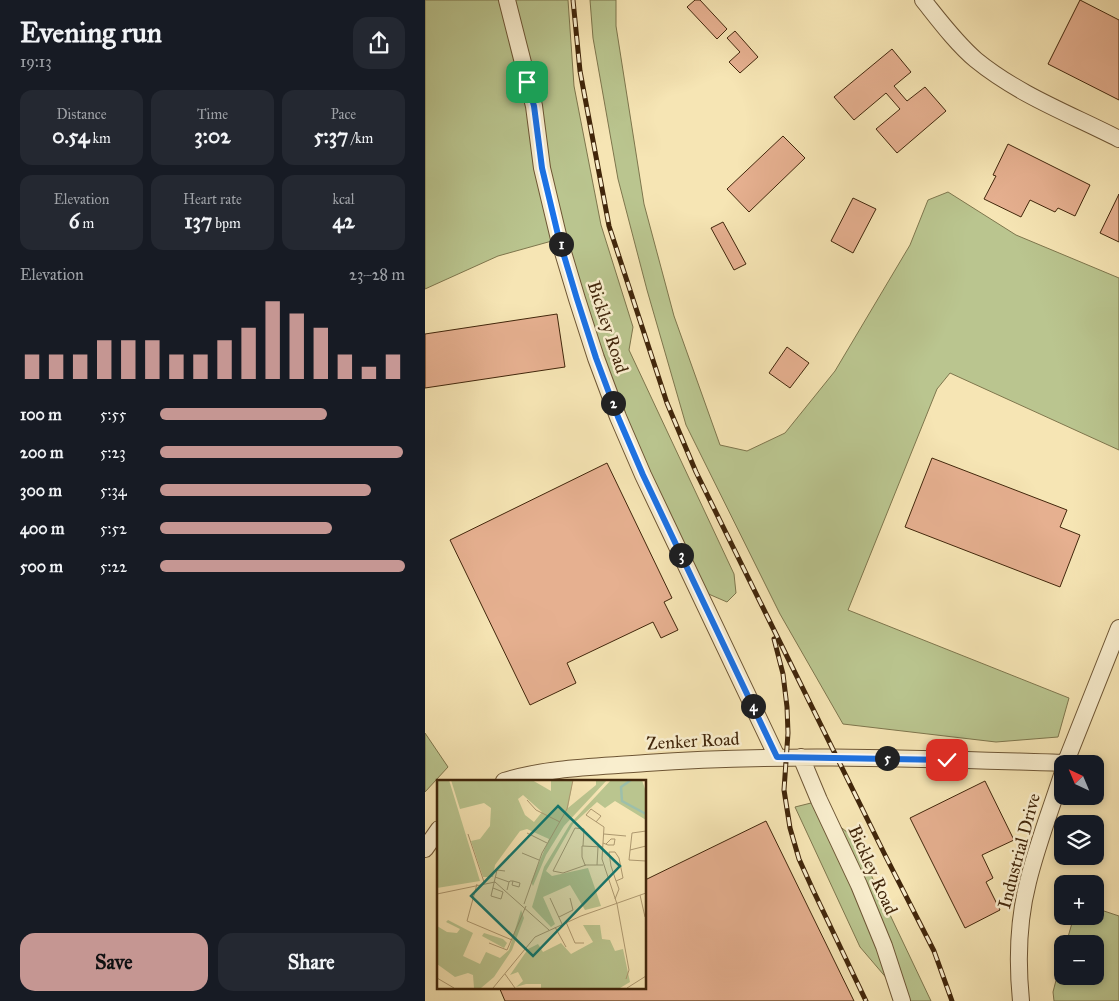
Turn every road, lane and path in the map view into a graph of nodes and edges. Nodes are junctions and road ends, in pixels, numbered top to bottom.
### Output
1 (507, 0) edge
2 (923, 0) edge
3 (1119, 139) edge
4 (1119, 628) edge
5 (1068, 755) edge
6 (777, 757) junction
7 (801, 757) junction
8 (1054, 766) edge
9 (508, 780) edge
10 (1054, 798) edge
11 (437, 832) edge
12 (425, 849) edge
13 (902, 1001) edge
14 (1021, 1001) edge

1 - 6 street, Bickley Road
2 - 3 street
4 - 5 street, Industrial Drive
6 - 7 street, Zenker Road
6 - 9 street, Zenker Road
7 - 8 street, Zenker Road
7 - 13 street, Bickley Road
10 - 14 street, Industrial Drive
11 - 12 street

